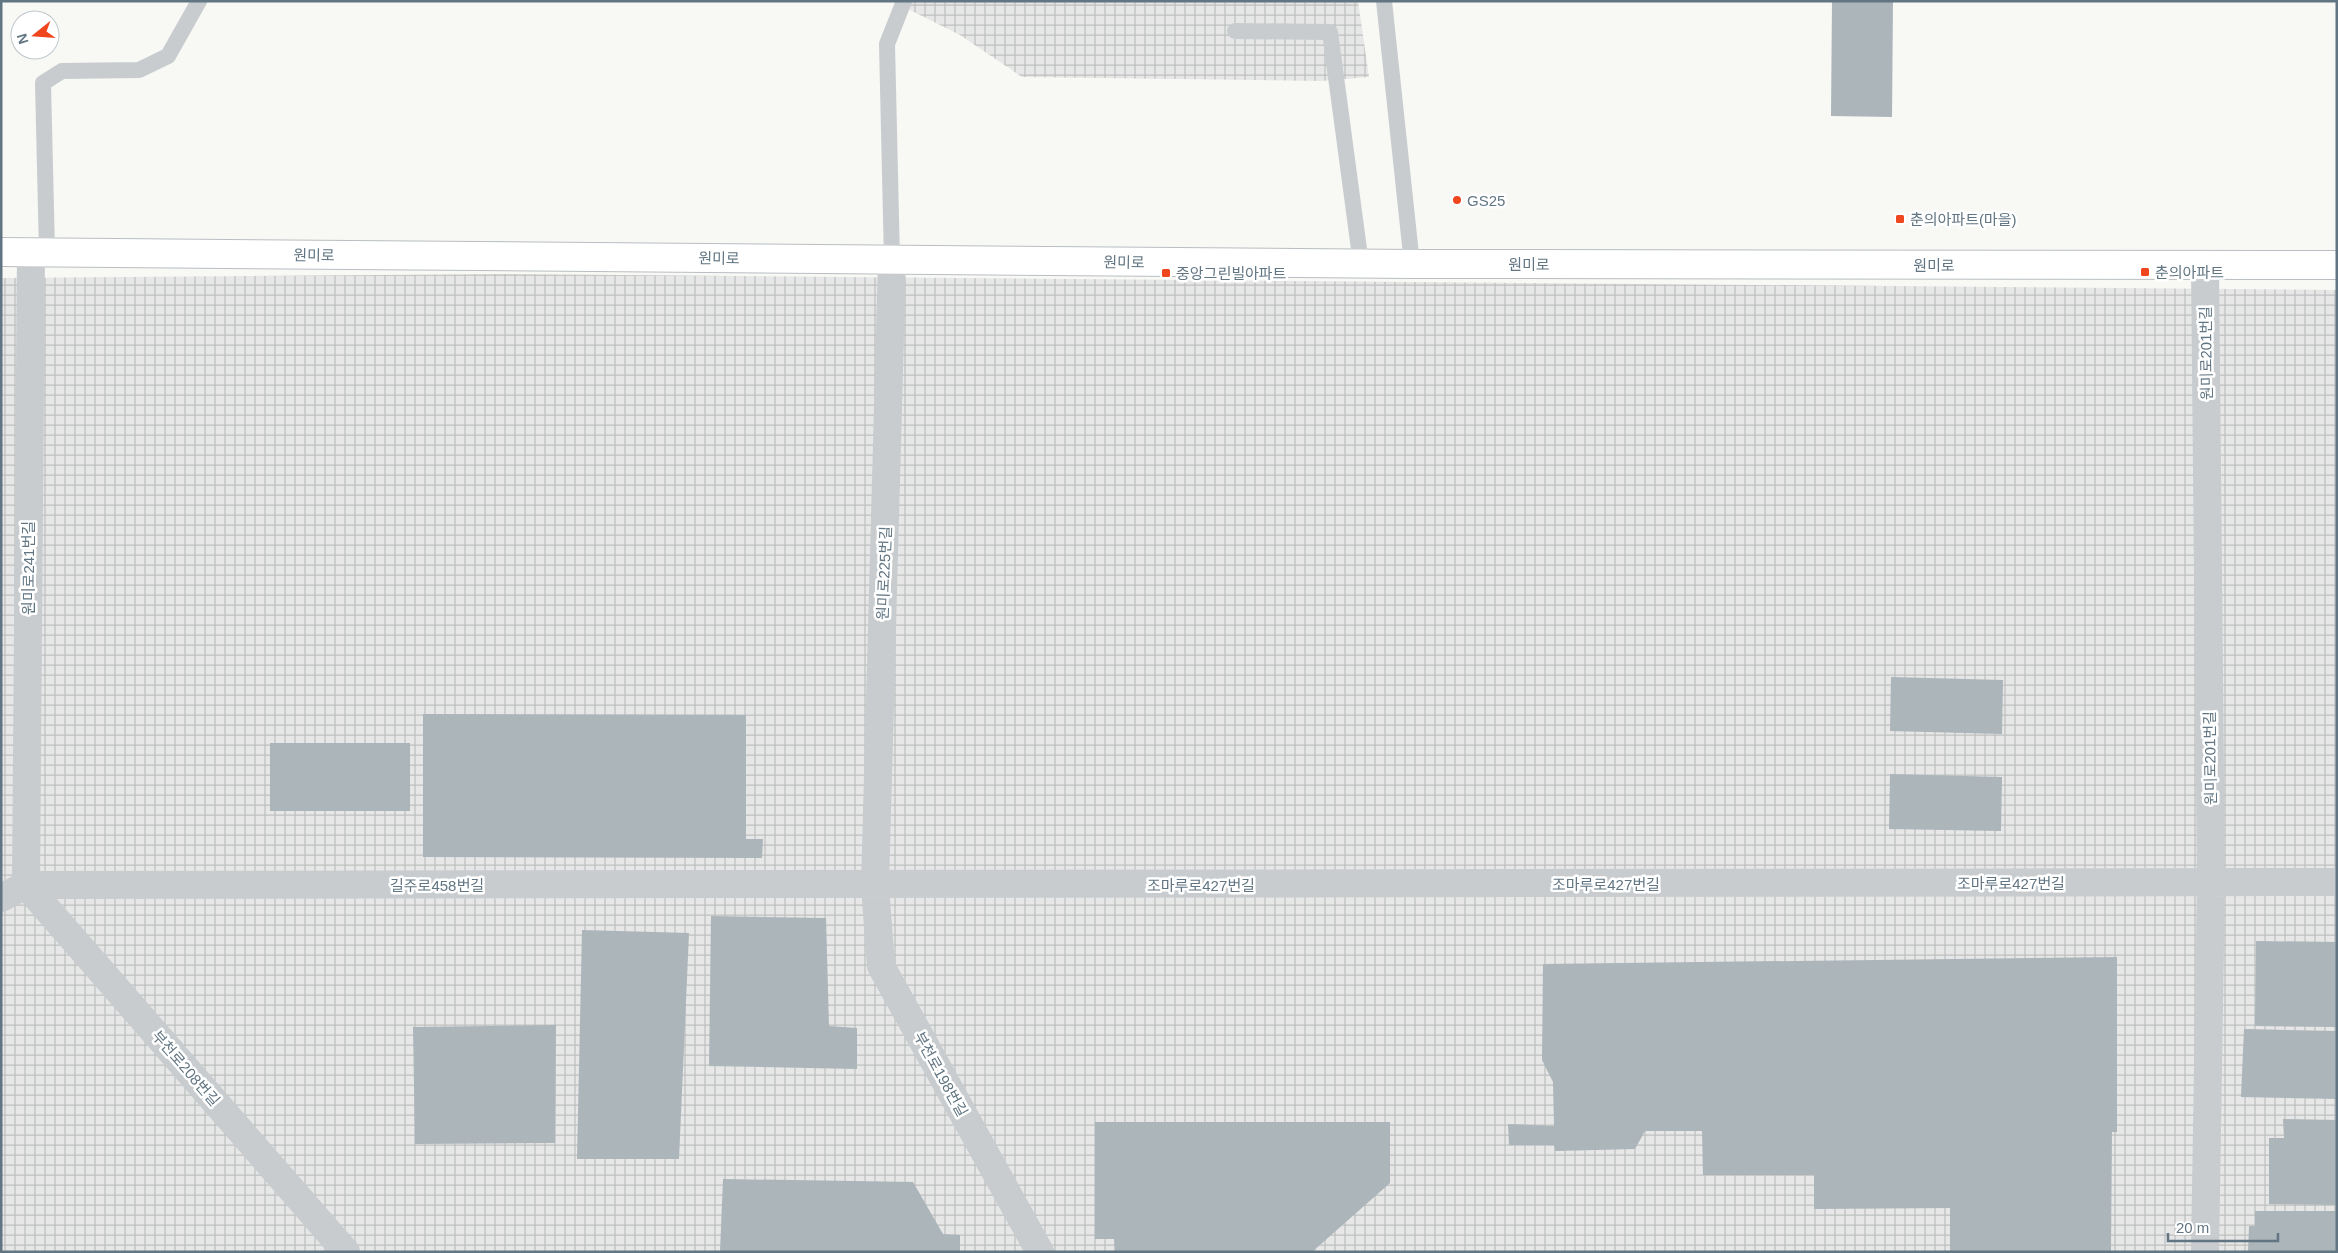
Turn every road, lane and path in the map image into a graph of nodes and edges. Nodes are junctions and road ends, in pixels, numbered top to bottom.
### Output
1 (199, 1) edge
2 (904, 1) edge
3 (1384, 1) edge
4 (1235, 31) dead end
5 (1, 252) edge
6 (39, 252) junction
7 (892, 260) junction
8 (1361, 264) junction
9 (1412, 264) junction
10 (2205, 265) junction
11 (2337, 265) edge
12 (2337, 882) edge
13 (2211, 883) junction
14 (26, 885) junction
15 (875, 886) junction
16 (1, 898) edge
17 (346, 1252) edge
18 (1040, 1252) edge
19 (2205, 1252) edge

1 - 6 lane
2 - 7 lane
3 - 9 lane
4 - 8 lane
5 - 6 street, 원미로
6 - 7 street, 원미로
6 - 14 street, 원미로241번길
7 - 8 street, 원미로
7 - 15 street, 원미로225번길
8 - 9 street, 원미로
9 - 10 street, 원미로
10 - 11 street, 원미로
10 - 13 street, 원미로201번길
12 - 13 street, 조마루로427번길
13 - 15 street, 조마루로427번길
13 - 19 street, 원미로201번길
14 - 15 street, 길주로458번길
14 - 16 street, 길주로458번길
14 - 17 street, 부천로208번길
15 - 18 street, 부천로198번길

